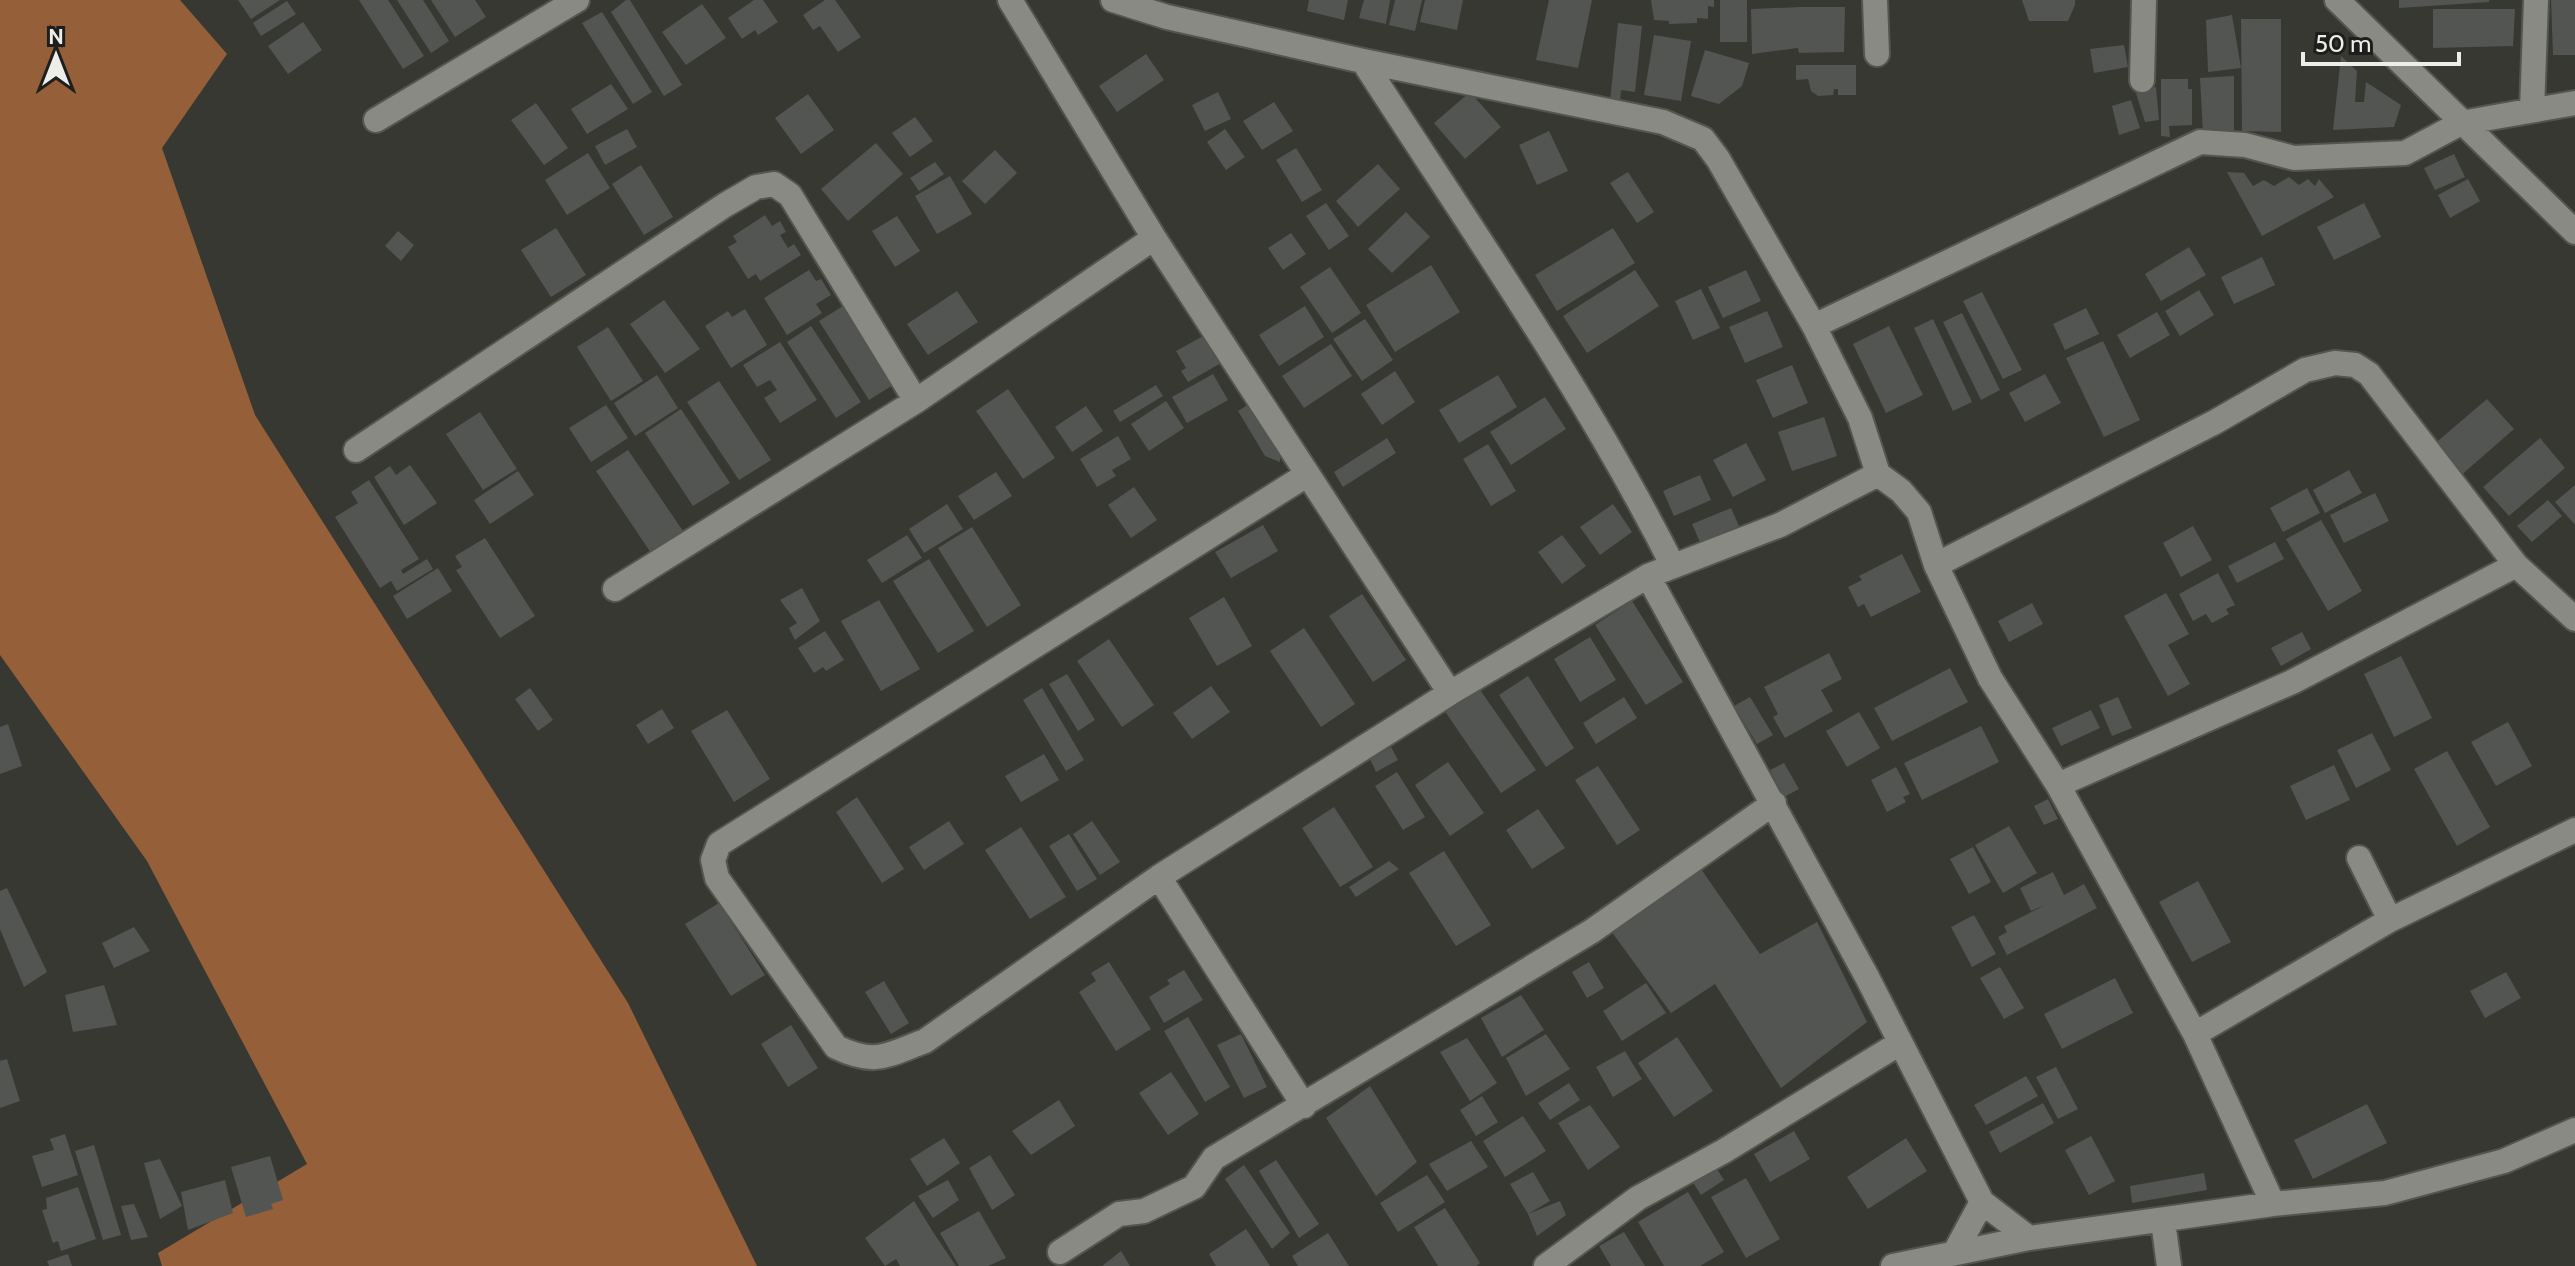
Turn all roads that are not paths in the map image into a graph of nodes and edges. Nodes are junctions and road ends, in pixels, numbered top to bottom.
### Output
1 (577, 0) edge
2 (1010, 0) edge
3 (1113, 0) edge
4 (1875, 0) edge
5 (2144, 0) edge
6 (2337, 0) edge
7 (2536, 0) edge
8 (1877, 54) dead end
9 (1363, 61) junction
10 (2142, 80) dead end
11 (2575, 103) edge
12 (2532, 110) junction
13 (376, 120) dead end
14 (2461, 123) junction
15 (2575, 232) edge
16 (1154, 238) junction
17 (1814, 326) junction
18 (916, 401) junction
19 (356, 450) dead end
20 (1878, 474) junction
21 (1305, 476) junction
22 (1672, 564) junction
23 (1936, 565) junction
24 (2516, 565) junction
25 (1648, 576) junction
26 (615, 589) dead end
27 (2575, 619) edge
28 (1450, 693) junction
29 (2058, 785) junction
30 (1774, 803) junction
31 (2575, 830) edge
32 (2359, 858) dead end
33 (1159, 877) junction
34 (2390, 920) junction
35 (2195, 1034) junction
36 (1900, 1043) junction
37 (1304, 1106) junction
38 (2575, 1130) edge
39 (1982, 1202) junction
40 (2273, 1204) junction
41 (2163, 1221) junction
42 (2029, 1238) junction
43 (1060, 1252) dead end
44 (1955, 1252) junction
45 (1546, 1266) edge
46 (1893, 1266) edge
47 (2169, 1266) edge

1 - 13 street
2 - 16 street
3 - 9 street
4 - 8 street
5 - 10 street
6 - 14 street
7 - 12 street
9 - 17 street
9 - 22 street
11 - 12 street
12 - 14 street
14 - 15 street
14 - 17 street
16 - 18 street
16 - 21 street
17 - 20 street
18 - 19 street
18 - 26 street
20 - 22 street
20 - 23 street
21 - 28 street
21 - 33 street
22 - 25 street
23 - 24 street
23 - 29 street
24 - 27 street
24 - 29 street
25 - 28 street
25 - 30 street
28 - 33 street
29 - 35 street
30 - 36 street
30 - 37 street
31 - 34 street
32 - 34 street
33 - 37 street
34 - 35 street
35 - 40 street
36 - 39 street
36 - 45 street
37 - 43 street
38 - 40 street
39 - 42 street
39 - 44 street
40 - 41 street
41 - 42 street
41 - 47 street
42 - 44 street
44 - 46 street

